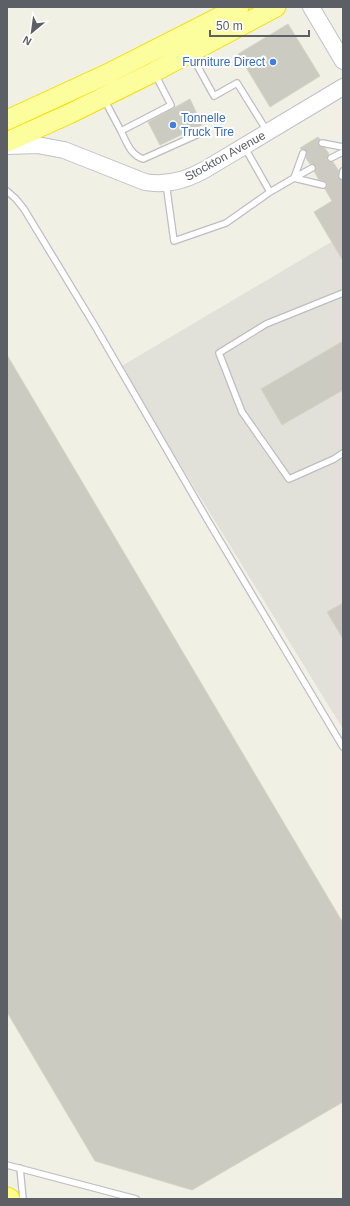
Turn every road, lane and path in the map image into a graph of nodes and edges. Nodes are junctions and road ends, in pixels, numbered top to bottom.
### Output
1 (239, 7) edge
2 (276, 7) edge
3 (311, 7) edge
4 (190, 54) junction
5 (343, 61) edge
6 (154, 72) junction
7 (343, 87) edge
8 (103, 98) junction
9 (7, 120) edge
10 (121, 131) junction
11 (267, 132) junction
12 (201, 133) dead end
13 (7, 142) edge
14 (322, 143) dead end
15 (7, 146) edge
16 (244, 146) junction
17 (343, 146) edge
18 (343, 152) edge
19 (303, 153) dead end
20 (331, 158) dead end
21 (312, 168) dead end
22 (294, 178) junction
23 (166, 183) junction
24 (323, 185) dead end
25 (7, 190) edge
26 (270, 192) junction
27 (343, 294) edge
28 (343, 453) edge
29 (343, 747) edge
30 (7, 1165) edge
31 (20, 1168) junction
32 (23, 1199) edge
33 (136, 1199) edge

1 - 9 highway
2 - 4 highway
3 - 5 main road
4 - 6 highway
4 - 11 lane
6 - 8 highway
6 - 10 lane
7 - 11 main road, Stockton Avenue
8 - 10 lane
8 - 13 highway
10 - 12 lane
11 - 16 main road, Stockton Avenue
14 - 17 lane
15 - 23 main road, Stockton Avenue
16 - 23 main road, Stockton Avenue
16 - 26 lane
18 - 20 lane
19 - 22 lane
21 - 22 lane
22 - 24 lane
22 - 26 lane
23 - 26 lane
25 - 29 lane
27 - 28 lane
30 - 31 lane
31 - 32 lane
31 - 33 lane

